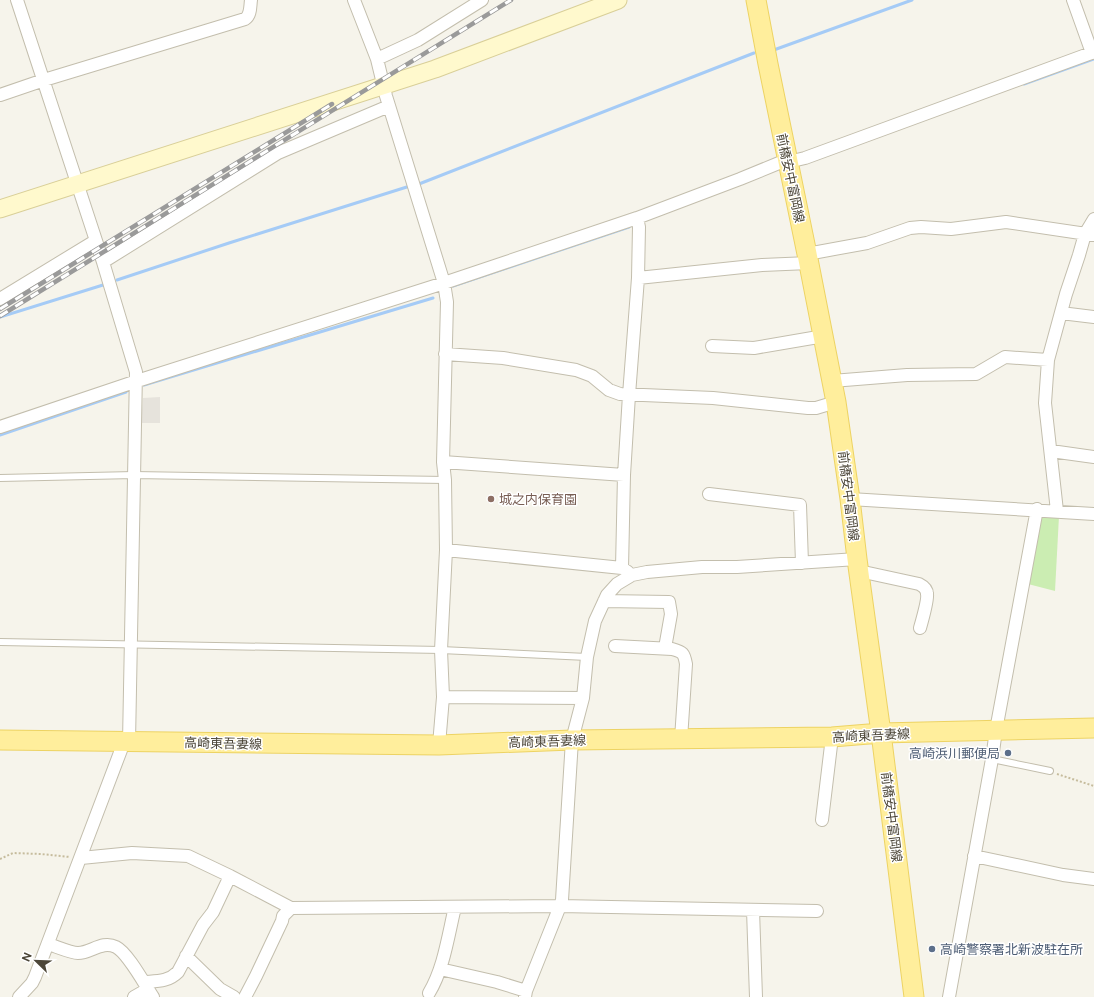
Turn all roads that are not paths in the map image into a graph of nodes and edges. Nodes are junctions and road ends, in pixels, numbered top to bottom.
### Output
1 (17, 0) edge
2 (252, 0) edge
3 (354, 0) edge
4 (482, 0) edge
5 (618, 0) edge
6 (756, 0) edge
7 (1074, 0) edge
8 (1093, 53) edge
9 (377, 59) junction
10 (44, 80) junction
11 (384, 86) junction
12 (0, 95) edge
13 (389, 106) junction
14 (788, 162) junction
15 (77, 184) junction
16 (0, 209) edge
17 (637, 218) junction
18 (1094, 219) edge
19 (1089, 234) edge
20 (95, 241) junction
21 (808, 258) junction
22 (103, 262) junction
23 (638, 278) junction
24 (444, 283) junction
25 (0, 299) edge
26 (1061, 313) junction
27 (1094, 316) edge
28 (824, 336) junction
29 (712, 346) dead end
30 (446, 354) junction
31 (1048, 360) junction
32 (137, 381) junction
33 (832, 381) junction
34 (629, 395) junction
35 (836, 402) junction
36 (0, 427) edge
37 (1050, 451) junction
38 (1094, 457) edge
39 (443, 462) junction
40 (134, 475) junction
41 (624, 475) junction
42 (0, 478) edge
43 (445, 480) junction
44 (709, 494) dead end
45 (850, 499) junction
46 (1037, 510) junction
47 (1056, 511) junction
48 (1094, 514) edge
49 (446, 550) junction
50 (802, 563) junction
51 (858, 565) junction
52 (627, 571) junction
53 (604, 601) junction
54 (920, 628) dead end
55 (0, 642) edge
56 (132, 644) junction
57 (615, 646) dead end
58 (665, 648) junction
59 (441, 650) junction
60 (587, 657) junction
61 (443, 697) junction
62 (583, 698) junction
63 (1094, 728) edge
64 (996, 730) junction
65 (881, 733) junction
66 (832, 737) junction
67 (681, 739) junction
68 (0, 740) edge
69 (572, 740) junction
70 (126, 742) junction
71 (439, 745) junction
72 (992, 759) junction
73 (1050, 771) road end
74 (822, 820) dead end
75 (974, 856) junction
76 (81, 858) junction
77 (230, 876) junction
78 (1094, 879) edge
79 (560, 906) junction
80 (455, 907) junction
81 (291, 908) junction
82 (753, 910) junction
83 (817, 911) dead end
84 (48, 944) junction
85 (186, 956) junction
86 (440, 969) junction
87 (148, 989) edge
88 (429, 993) dead end
89 (526, 994) edge
90 (19, 997) edge
91 (134, 997) edge
92 (234, 997) edge
93 (245, 997) edge
94 (756, 997) edge
95 (914, 997) edge
96 (949, 997) edge

1 - 10 street
2 - 10 street
3 - 9 street
4 - 9 street
5 - 11 street
6 - 14 main road, 前橋安中富岡線
7 - 8 street
8 - 14 street
9 - 11 street
10 - 12 street
10 - 15 street
11 - 13 street
11 - 15 street
13 - 22 street
13 - 24 street
14 - 17 street
14 - 21 main road, 前橋安中富岡線
15 - 16 street
15 - 20 street
17 - 23 street
17 - 24 street
18 - 19 street
19 - 21 street
19 - 26 street
20 - 22 street
20 - 25 street
21 - 23 street
21 - 28 main road, 前橋安中富岡線
22 - 32 street
23 - 34 street
24 - 30 street
24 - 32 street
26 - 27 street
26 - 31 street
28 - 29 street
28 - 33 main road, 前橋安中富岡線
30 - 34 street
30 - 39 street
31 - 33 street
31 - 37 street
32 - 36 street
32 - 40 street
33 - 35 main road, 前橋安中富岡線
34 - 35 street
34 - 41 street
35 - 45 main road, 前橋安中富岡線
37 - 38 street
37 - 47 street
39 - 41 street
39 - 43 street
40 - 42 lane
40 - 43 lane
40 - 56 street
41 - 52 street
43 - 49 street
44 - 50 street
45 - 46 street
45 - 51 main road, 前橋安中富岡線
46 - 47 street
46 - 64 street
47 - 48 street
49 - 52 street
49 - 59 street
50 - 51 street
50 - 52 street
51 - 54 street
51 - 65 main road, 前橋安中富岡線
52 - 53 street
53 - 58 street
53 - 60 street
55 - 56 lane
56 - 59 lane
56 - 70 street
57 - 58 street
58 - 67 street
59 - 60 lane
59 - 61 street
60 - 62 street
61 - 62 street
61 - 71 street
62 - 69 street
63 - 64 main road, 高崎東吾妻線
64 - 65 main road, 高崎東吾妻線
64 - 72 street
65 - 66 main road, 高崎東吾妻線
65 - 95 main road, 前橋安中富岡線
66 - 67 main road, 高崎東吾妻線
66 - 74 street
67 - 69 main road, 高崎東吾妻線
68 - 70 main road, 高崎東吾妻線
69 - 71 main road, 高崎東吾妻線
69 - 79 street
70 - 71 main road, 高崎東吾妻線
70 - 76 street
72 - 73 lane
72 - 75 street
75 - 78 street
75 - 96 street
76 - 77 street
76 - 84 street
77 - 81 street
77 - 85 street
79 - 80 street
79 - 82 street
79 - 89 street
80 - 81 street
80 - 86 street
81 - 93 street
82 - 83 street
82 - 94 street
84 - 87 street
84 - 90 street
85 - 87 street
85 - 92 street
86 - 88 street
86 - 89 street
87 - 91 street

